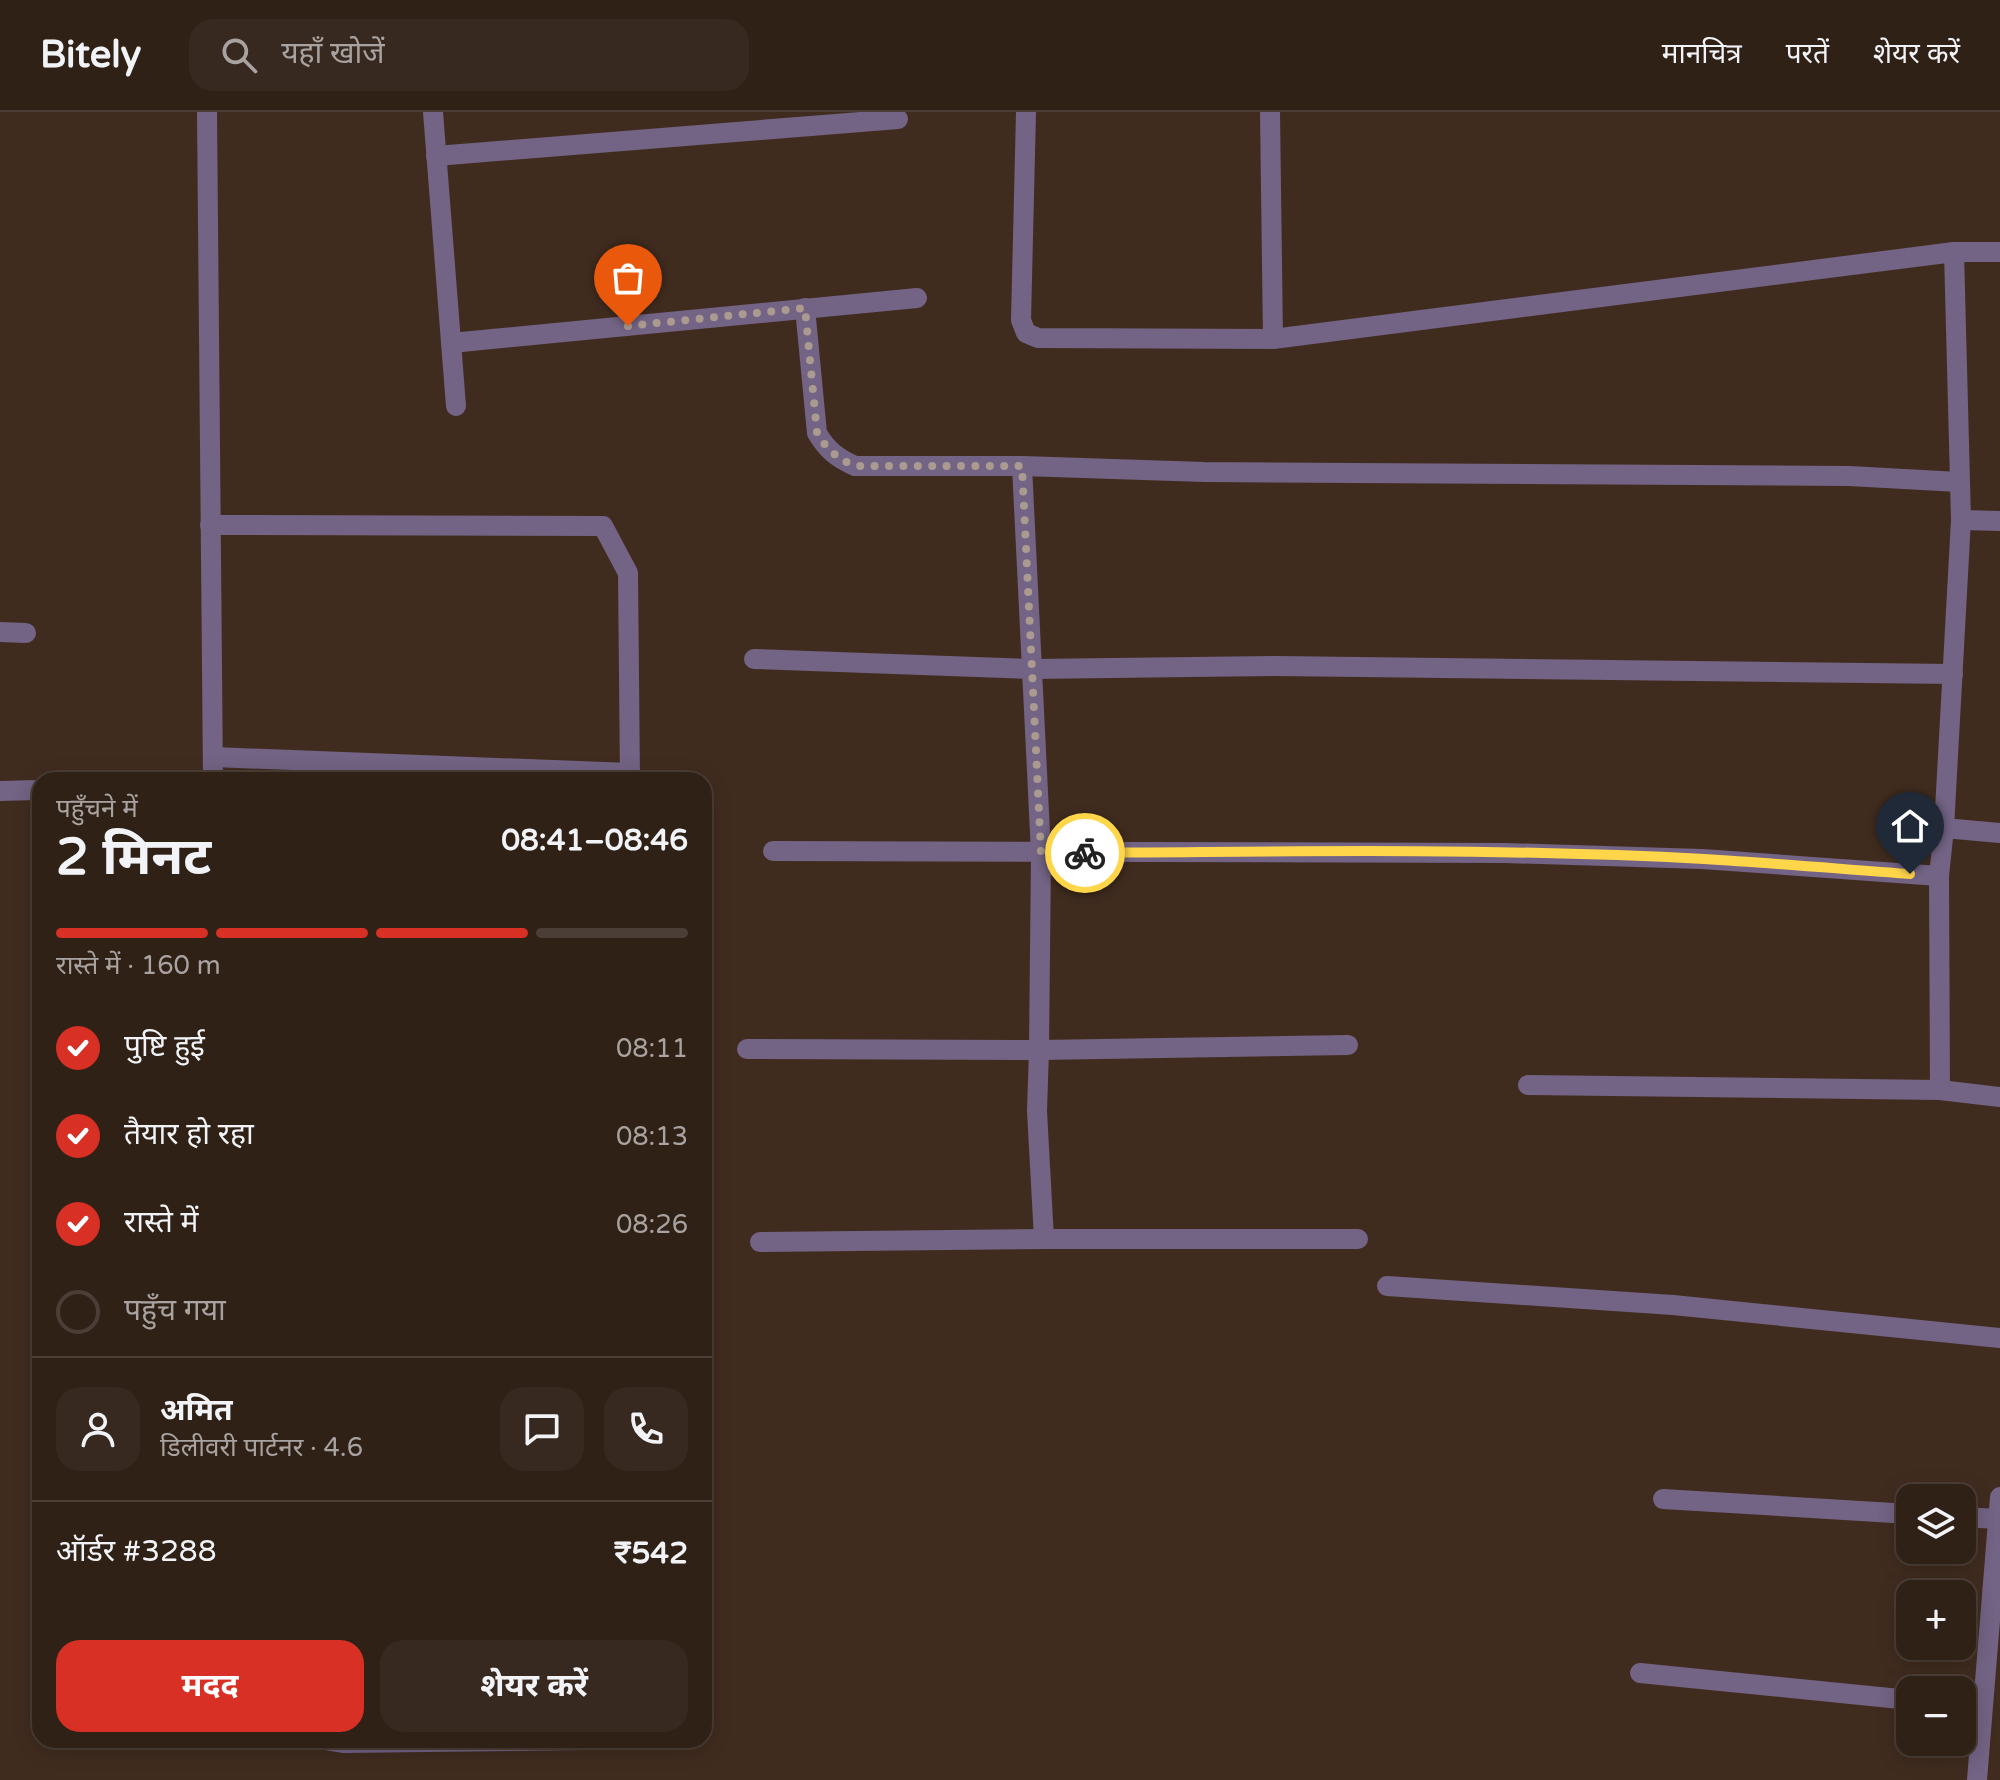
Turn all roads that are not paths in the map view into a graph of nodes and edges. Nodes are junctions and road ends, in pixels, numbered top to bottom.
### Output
1 (207, 112) edge
2 (433, 112) edge
3 (1026, 112) edge
4 (1270, 112) edge
5 (898, 119) dead end
6 (436, 156) junction
7 (1954, 252) junction
8 (2000, 252) edge
9 (917, 298) dead end
10 (805, 308) junction
11 (1273, 339) junction
12 (451, 343) junction
13 (456, 406) dead end
14 (1022, 466) junction
15 (1959, 482) junction
16 (1961, 520) junction
17 (2000, 521) edge
18 (210, 525) junction
19 (0, 632) edge
20 (26, 633) dead end
21 (754, 659) dead end
22 (1032, 669) junction
23 (1953, 674) junction
24 (213, 757) junction
25 (213, 772) edge
26 (542, 772) edge
27 (630, 772) edge
28 (32, 790) edge
29 (0, 791) edge
30 (1944, 828) junction
31 (2000, 833) edge
32 (773, 851) dead end
33 (1041, 853) junction
34 (1939, 876) junction
35 (1348, 1045) dead end
36 (747, 1049) dead end
37 (1039, 1050) junction
38 (1528, 1085) dead end
39 (1940, 1090) junction
40 (2000, 1097) edge
41 (1044, 1239) junction
42 (1358, 1239) dead end
43 (760, 1242) dead end
44 (1387, 1286) dead end
45 (2000, 1338) edge
46 (2000, 1497) edge
47 (1663, 1499) dead end
48 (1896, 1513) edge
49 (1976, 1518) edge
50 (1998, 1519) edge
51 (1994, 1646) edge
52 (1640, 1673) dead end
53 (1976, 1696) edge
54 (1896, 1699) edge
55 (1975, 1756) edge
56 (1977, 1780) edge

1 - 18 street
2 - 6 street
3 - 11 street
4 - 11 street
5 - 6 street
6 - 12 street
7 - 8 street
7 - 11 street
7 - 15 street
9 - 10 street
10 - 12 street
10 - 14 street
12 - 13 street
14 - 15 street
14 - 22 street
15 - 16 street
16 - 17 street
16 - 23 street
18 - 24 street
18 - 27 street
19 - 20 street
21 - 22 street
22 - 23 street
22 - 33 street
23 - 30 street
24 - 25 street
24 - 26 street
28 - 29 street
30 - 31 street
30 - 34 street
32 - 33 street
33 - 34 street
33 - 37 street
34 - 39 street
35 - 37 street
36 - 37 street
37 - 41 street
38 - 39 street
39 - 40 street
41 - 42 street
41 - 43 street
44 - 45 street
46 - 50 street
47 - 48 street
49 - 50 street
50 - 51 street
51 - 53 street
52 - 54 street
55 - 56 street

